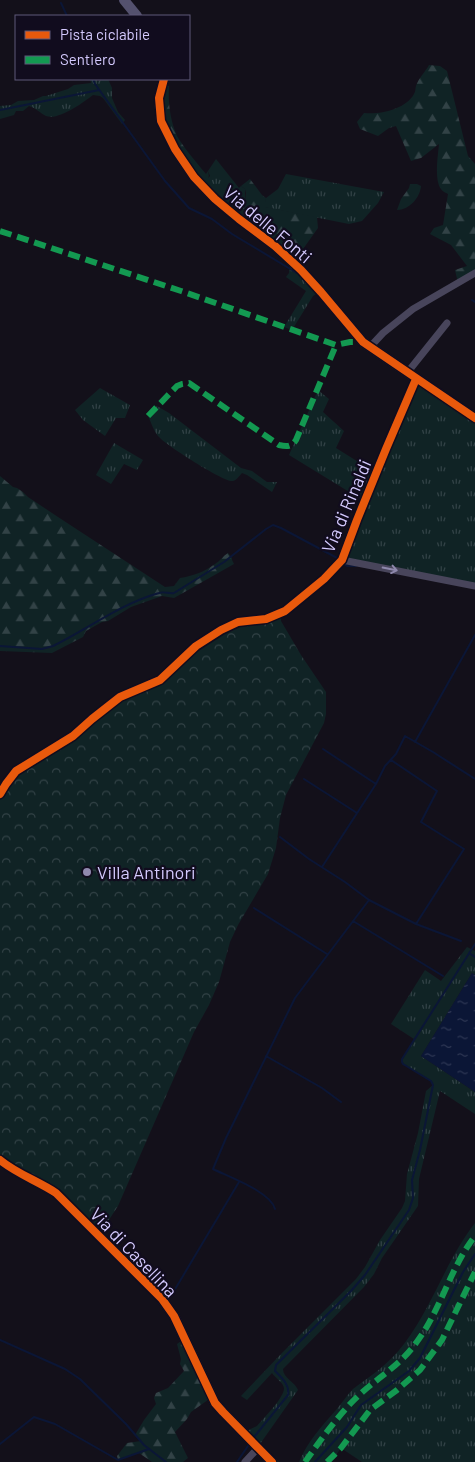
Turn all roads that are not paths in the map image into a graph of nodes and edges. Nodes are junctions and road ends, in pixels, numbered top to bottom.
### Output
1 (124, 0) edge
2 (137, 15) edge
3 (164, 80) edge
4 (475, 273) edge
5 (448, 323) dead end
6 (370, 347) junction
7 (407, 372) junction
8 (416, 379) junction
9 (475, 418) edge
10 (342, 560) junction
11 (475, 586) edge
12 (0, 794) edge
13 (0, 1160) edge
14 (254, 1444) junction
15 (245, 1462) edge
16 (272, 1462) edge

1 - 2 street
3 - 6 street, Via delle Fonti
4 - 6 street
5 - 7 street
6 - 7 street, Via delle Fonti
7 - 8 street, Via delle Fonti
8 - 9 street, Via delle Fonti
8 - 10 street, Via di Rinaldi
10 -> 11 street, Via di Rinaldi
10 - 12 street, Via di Rinaldi
13 - 14 street, Via di Casellina
14 - 15 street
14 - 16 street, Via di Casellina

